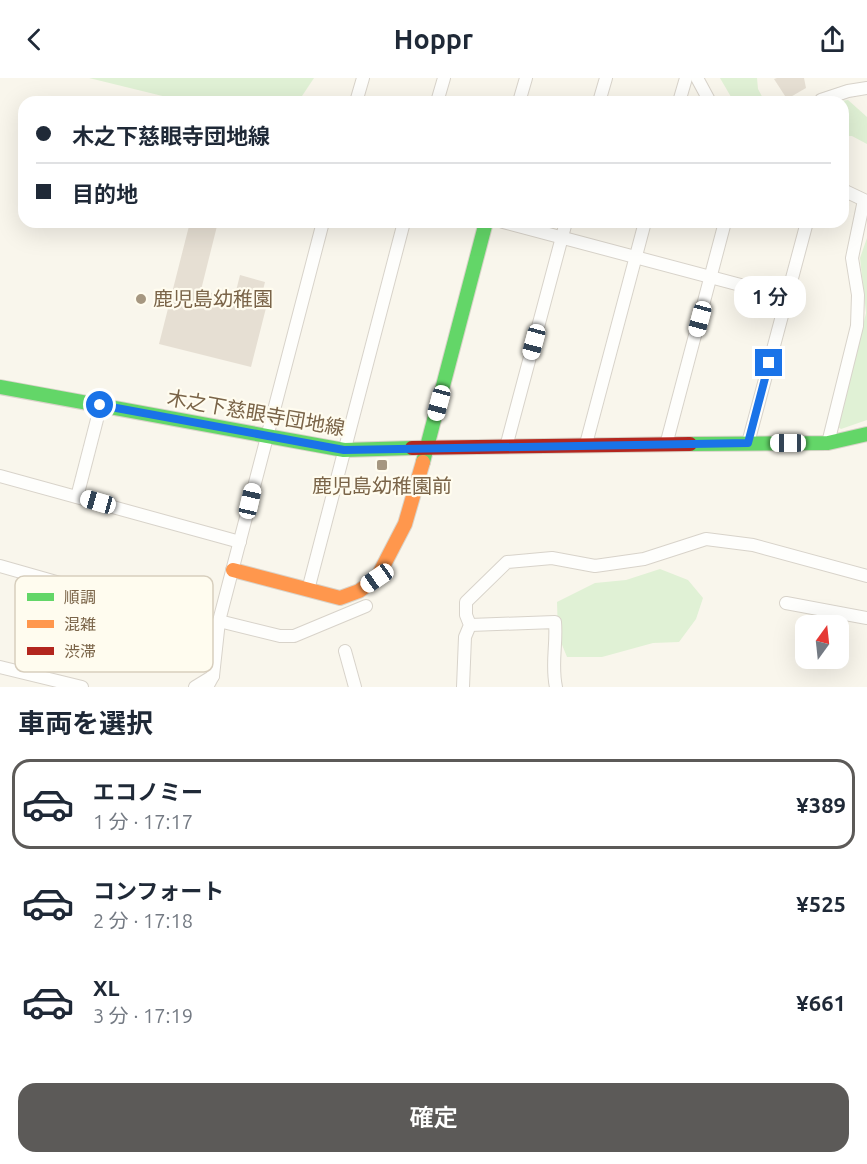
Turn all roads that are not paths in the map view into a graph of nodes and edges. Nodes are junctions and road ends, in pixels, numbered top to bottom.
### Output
1 (363, 78) edge
2 (444, 78) edge
3 (526, 78) edge
4 (606, 78) edge
5 (686, 78) edge
6 (697, 78) edge
7 (867, 88) edge
8 (358, 96) edge
9 (440, 96) edge
10 (521, 96) edge
11 (601, 96) edge
12 (681, 96) edge
13 (707, 96) edge
14 (833, 96) edge
15 (849, 193) edge
16 (321, 228) edge
17 (402, 228) edge
18 (484, 228) edge
19 (526, 228) edge
20 (564, 228) edge
21 (643, 228) edge
22 (723, 228) edge
23 (805, 228) edge
24 (562, 237) junction
25 (635, 257) junction
26 (711, 277) junction
27 (786, 297) junction
28 (0, 387) edge
29 (100, 405) junction
30 (867, 434) edge
31 (266, 435) junction
32 (748, 443) junction
33 (828, 443) junction
34 (586, 444) junction
35 (666, 445) junction
36 (506, 447) junction
37 (427, 449) junction
38 (344, 450) junction
39 (0, 476) edge
40 (77, 496) junction
41 (240, 542) junction
42 (0, 566) edge
43 (233, 570) junction
44 (38, 576) edge
45 (867, 576) edge
46 (308, 590) junction
47 (786, 603) dead end
48 (366, 606) dead end
49 (867, 618) edge
50 (213, 622) edge
51 (219, 624) junction
52 (470, 625) junction
53 (345, 651) dead end
54 (213, 663) edge
55 (0, 667) edge
56 (15, 671) edge
57 (20, 672) edge
58 (210, 682) edge
59 (76, 686) edge
60 (195, 687) edge
61 (355, 687) edge
62 (463, 687) edge
63 (556, 687) edge

1 - 8 street
2 - 9 street
3 - 10 street
4 - 11 street
5 - 12 street
6 - 13 street
7 - 14 street
15 - 33 street
16 - 31 street
17 - 38 street
18 - 37 street
19 - 24 street
20 - 24 street
21 - 25 street
22 - 26 street
23 - 27 street
24 - 25 street
24 - 36 street
25 - 26 street
25 - 34 street
26 - 27 street
26 - 35 street
27 - 32 street
28 - 29 street, 木之下慈眼寺団地線
29 - 31 street, 木之下慈眼寺団地線
29 - 40 street
30 - 33 street, 木之下慈眼寺団地線
31 - 38 street, 木之下慈眼寺団地線
31 - 41 street
32 - 33 street, 木之下慈眼寺団地線
32 - 35 street, 木之下慈眼寺団地線
34 - 35 street, 木之下慈眼寺団地線
34 - 36 street, 木之下慈眼寺団地線
36 - 37 street, 木之下慈眼寺団地線
37 - 38 street, 木之下慈眼寺団地線
37 - 46 street
38 - 46 street
39 - 40 street
40 - 41 street
41 - 43 street
42 - 44 street
43 - 46 street
43 - 51 street
45 - 52 street
47 - 49 street
48 - 51 street
50 - 51 street
51 - 54 street
52 - 62 street
52 - 63 street
53 - 61 street
55 - 56 street
57 - 59 street
58 - 60 street

